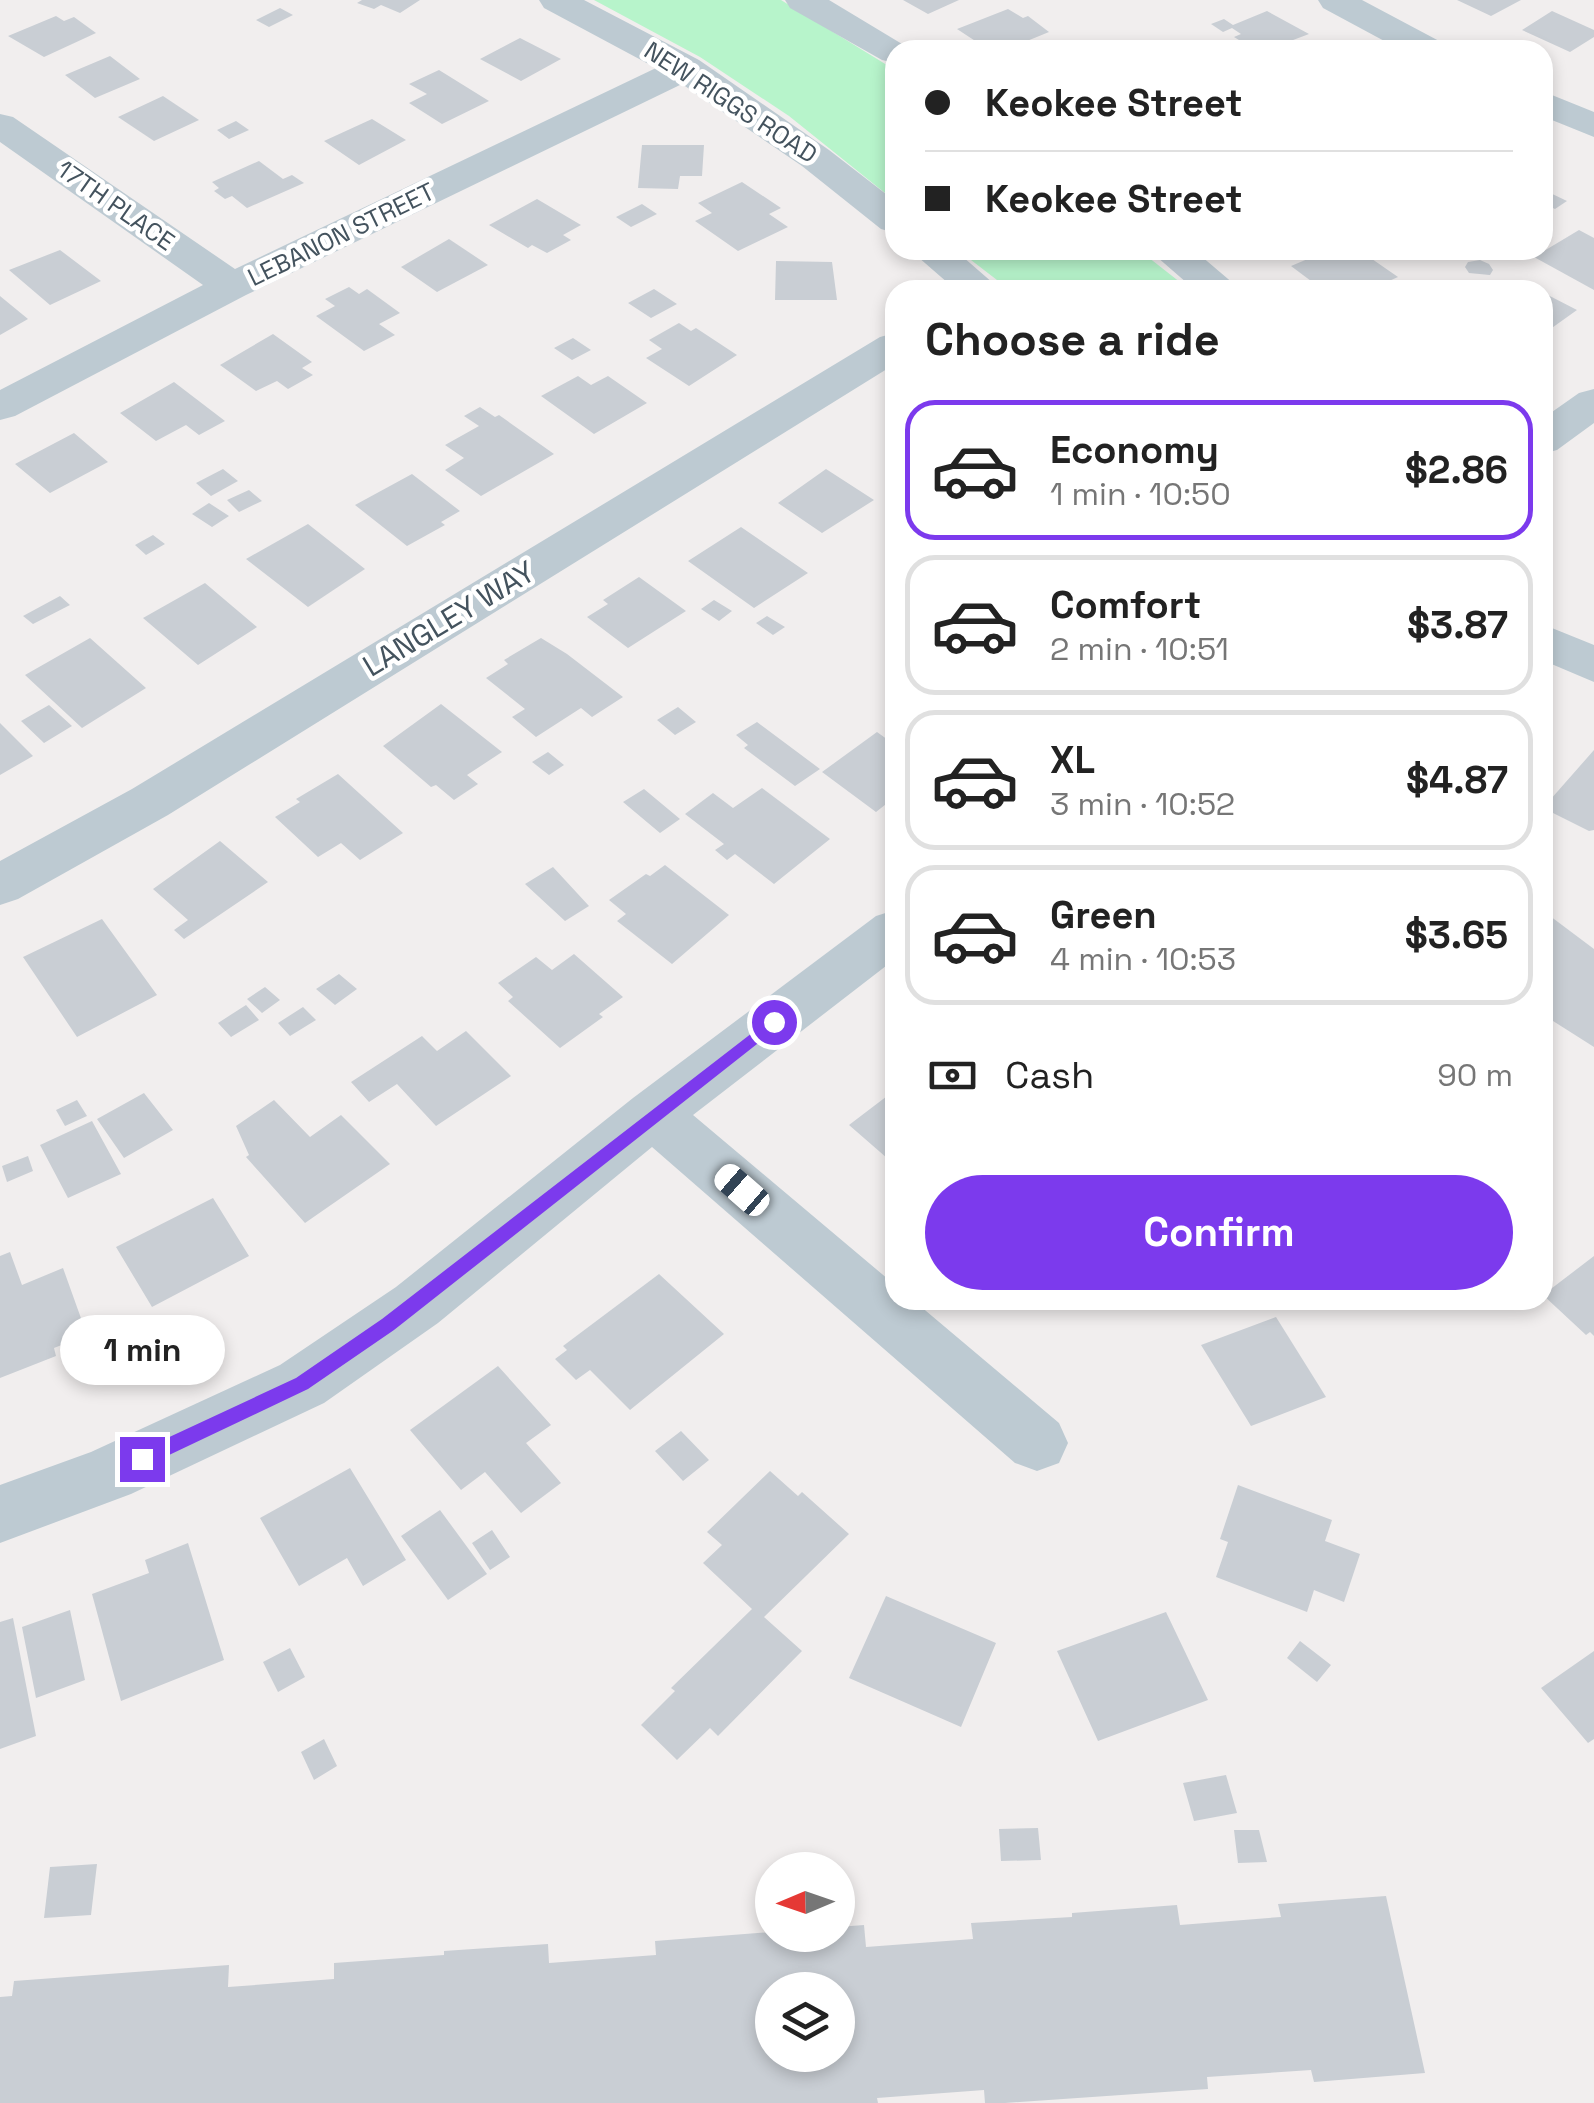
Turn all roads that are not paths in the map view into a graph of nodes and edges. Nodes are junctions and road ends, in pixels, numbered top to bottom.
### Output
1 (557, 0) edge
2 (802, 0) edge
3 (1336, 0) edge
4 (1410, 40) edge
5 (885, 46) edge
6 (686, 68) junction
7 (1553, 107) edge
8 (0, 125) edge
9 (1594, 126) edge
10 (885, 213) edge
11 (942, 260) edge
12 (1182, 260) edge
13 (968, 280) edge
14 (1208, 280) edge
15 (232, 286) junction
16 (885, 352) edge
17 (1594, 402) edge
18 (0, 407) edge
19 (1553, 432) edge
20 (1553, 645) edge
21 (1594, 665) edge
22 (0, 885) edge
23 (885, 938) edge
24 (653, 1114) junction
25 (1036, 1443) dead end
26 (0, 1514) edge

1 - 6 street, NEW RIGGS ROAD
2 - 5 street
3 - 4 street
6 - 10 street, NEW RIGGS ROAD
6 - 15 street, LEBANON STREET
7 - 9 street
8 - 15 street, 17TH PLACE
11 - 13 street
12 - 14 street
15 - 18 street, LEBANON STREET
16 - 22 street, LANGLEY WAY
17 - 19 street
20 - 21 street
23 - 24 street
24 - 25 street
24 - 26 street

